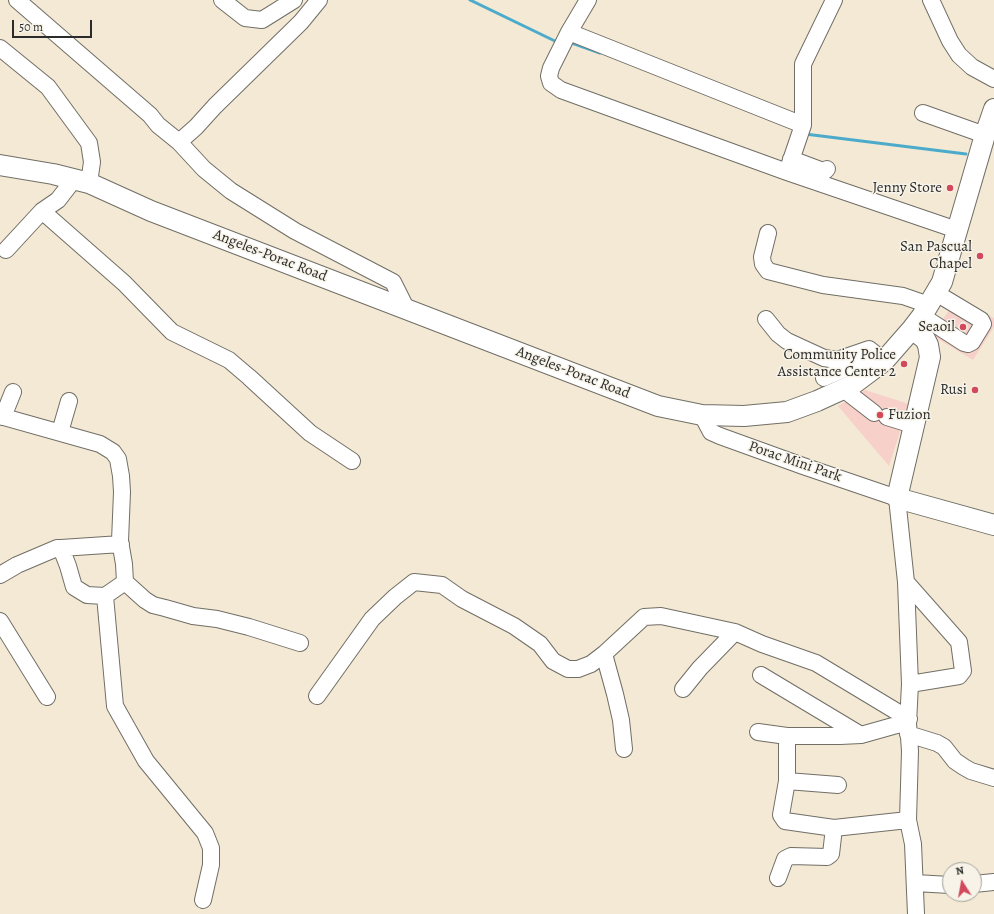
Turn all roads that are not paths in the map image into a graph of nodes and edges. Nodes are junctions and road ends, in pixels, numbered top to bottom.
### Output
1 (17, 0) edge
2 (222, 0) edge
3 (294, 0) edge
4 (319, 0) edge
5 (588, 0) edge
6 (834, 0) edge
7 (931, 0) edge
8 (569, 32) junction
9 (0, 48) edge
10 (994, 79) edge
11 (994, 109) edge
12 (923, 113) dead end
13 (803, 125) junction
14 (985, 135) junction
15 (179, 142) junction
16 (0, 165) edge
17 (789, 166) junction
18 (827, 169) dead end
19 (82, 181) junction
20 (42, 211) junction
21 (957, 230) junction
22 (768, 233) dead end
23 (6, 250) dead end
24 (406, 308) junction
25 (925, 311) junction
26 (766, 319) dead end
27 (879, 356) junction
28 (824, 378) dead end
29 (843, 389) junction
30 (13, 392) dead end
31 (69, 402) dead end
32 (702, 415) junction
33 (2, 417) edge
34 (913, 425) junction
35 (60, 432) junction
36 (352, 461) dead end
37 (897, 498) junction
38 (994, 525) edge
39 (121, 544) junction
40 (61, 548) junction
41 (0, 575) edge
42 (125, 582) junction
43 (906, 582) junction
44 (105, 596) junction
45 (0, 621) edge
46 (735, 632) junction
47 (300, 643) dead end
48 (604, 654) junction
49 (761, 675) dead end
50 (910, 684) junction
51 (683, 689) dead end
52 (317, 696) dead end
53 (47, 697) dead end
54 (908, 725) junction
55 (758, 732) dead end
56 (861, 735) junction
57 (788, 736) junction
58 (624, 749) dead end
59 (994, 778) edge
60 (787, 781) junction
61 (838, 785) dead end
62 (908, 820) junction
63 (834, 828) junction
64 (778, 878) dead end
65 (994, 882) edge
66 (915, 883) junction
67 (982, 883) edge
68 (942, 885) edge
69 (203, 900) dead end
70 (916, 914) edge

1 - 15 street
2 - 3 street
4 - 15 street
5 - 8 street
6 - 13 street
7 - 10 street
8 - 13 street
8 - 17 street
9 - 19 street
11 - 14 main road, Angeles-Porac Road
12 - 14 street
13 - 17 street
14 - 21 main road, Angeles-Porac Road
15 - 24 street
16 - 19 main road, Angeles-Porac Road
17 - 18 street
17 - 21 street
19 - 20 street
19 - 24 main road, Angeles-Porac Road
20 - 23 street
20 - 36 street
21 - 25 main road, Angeles-Porac Road
22 - 25 street
24 - 32 main road, Angeles-Porac Road
25 - 27 main road, Angeles-Porac Road
25 - 34 main road
26 - 27 street
27 - 28 street
27 - 29 main road, Angeles-Porac Road
29 - 32 main road, Angeles-Porac Road
29 - 34 street
30 - 33 street
31 - 35 street
32 - 37 street, Porac Mini Park
33 - 35 street
34 - 37 main road
35 - 39 street
37 - 38 main road
37 - 43 street
39 - 40 street
39 - 42 street
40 - 41 street
40 - 44 street
42 - 44 street
42 - 47 street
43 - 50 street
43 - 50 street
44 - 69 street
45 - 53 street
46 - 48 street
46 - 51 street
46 - 54 street
48 - 52 street
48 - 58 street
49 - 56 street
50 - 54 street
54 - 56 street
54 - 59 street
54 - 62 street
55 - 57 street
56 - 57 street
57 - 60 street
60 - 61 street
60 - 63 street
62 - 63 street
62 - 66 street
63 - 64 street
65 - 67 street
66 - 68 street
66 - 70 street

